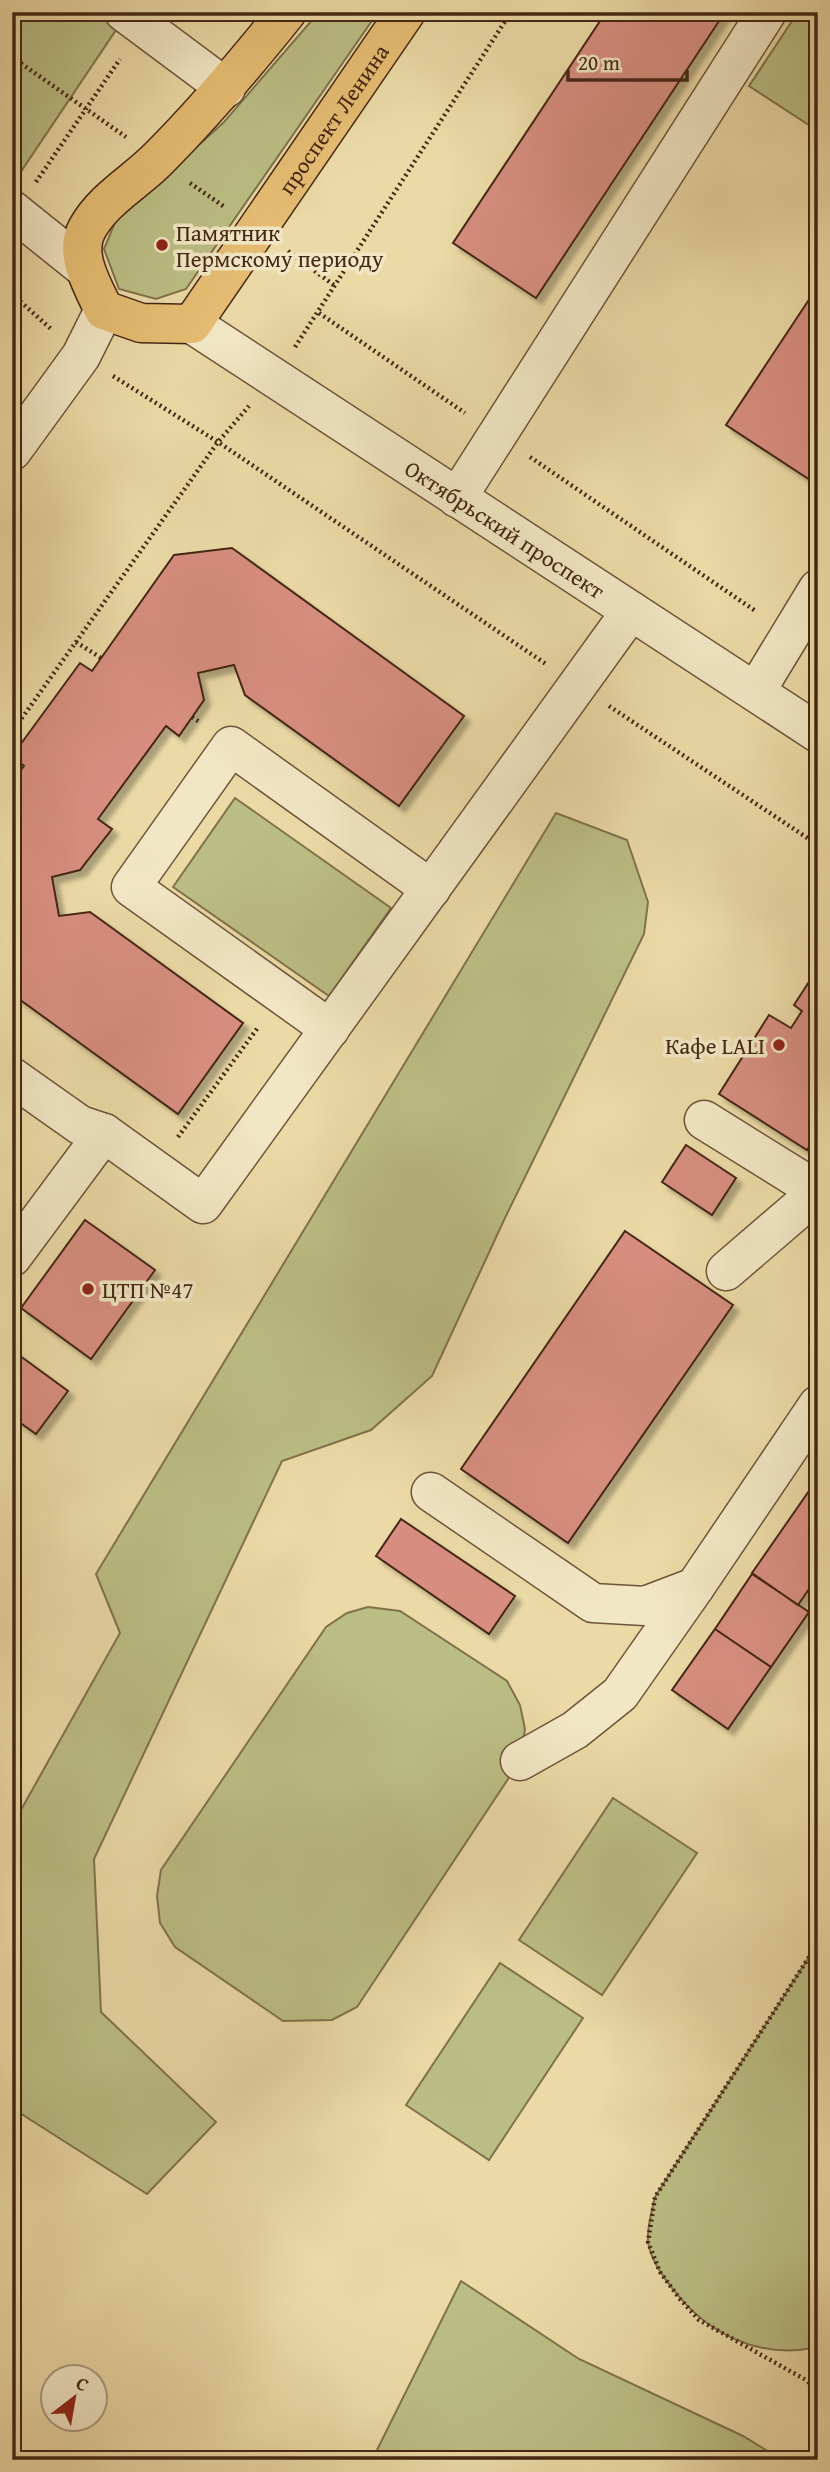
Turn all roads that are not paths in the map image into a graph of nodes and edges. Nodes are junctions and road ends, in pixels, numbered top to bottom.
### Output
1 (287, 12) edge
2 (406, 12) edge
3 (767, 12) edge
4 (134, 19) edge
5 (226, 88) junction
6 (14, 211) edge
7 (83, 267) junction
8 (104, 310) junction
9 (192, 324) junction
10 (12, 451) edge
11 (457, 498) junction
12 (818, 590) edge
13 (631, 611) junction
14 (756, 691) junction
15 (818, 733) edge
16 (431, 889) junction
17 (330, 1029) junction
18 (12, 1077) edge
19 (704, 1120) dead end
20 (104, 1133) junction
21 (818, 1191) edge
22 (12, 1257) edge
23 (726, 1271) dead end
24 (818, 1405) edge
25 (431, 1492) dead end
26 (695, 1587) junction
27 (520, 1761) dead end

1 - 5 main road
2 - 9 main road, проспект Ленина
3 - 11 street
4 - 5 street
5 - 7 main road
6 - 7 street
7 - 8 main road
8 - 9 main road
8 - 10 street
9 - 11 street, Октябрьский проспект
11 - 13 street, Октябрьский проспект
12 - 14 street
13 - 14 street, Октябрьский проспект
13 - 16 street
14 - 15 street, Октябрьский проспект
16 - 17 street
16 - 17 street
17 - 20 street
18 - 20 street
19 - 21 street
20 - 22 street
21 - 23 street
24 - 26 street
25 - 26 street
26 - 27 street

